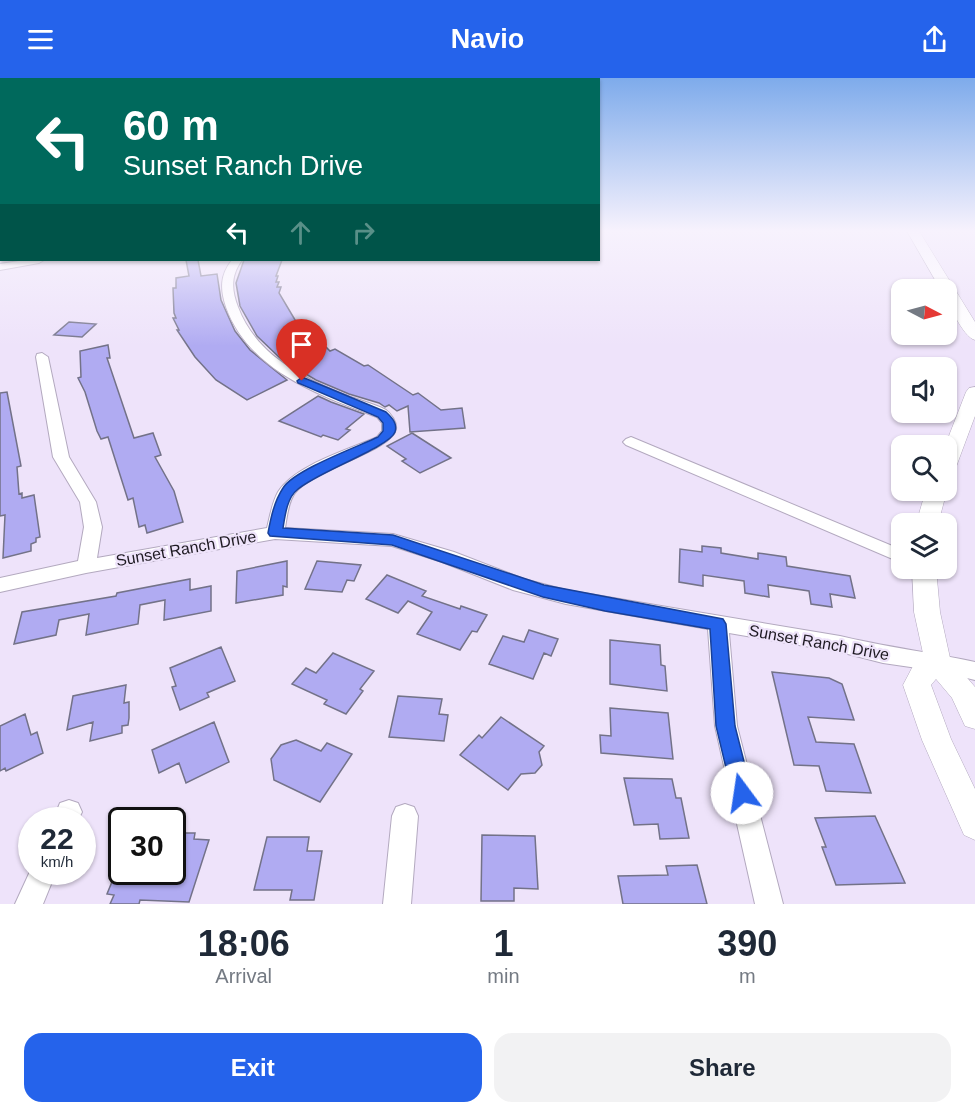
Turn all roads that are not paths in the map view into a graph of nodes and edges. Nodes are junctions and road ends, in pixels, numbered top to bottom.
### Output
1 (230, 270) edge
2 (936, 270) edge
3 (975, 335) edge
4 (42, 357) dead end
5 (975, 392) edge
6 (957, 439) edge
7 (631, 442) dead end
8 (275, 533) junction
9 (891, 552) edge
10 (86, 566) junction
11 (925, 579) edge
12 (0, 585) edge
13 (718, 624) junction
14 (938, 662) junction
15 (974, 669) edge
16 (975, 717) edge
17 (405, 816) dead end
18 (975, 824) edge
19 (37, 885) edge
20 (28, 904) edge
21 (397, 904) edge
22 (769, 904) edge

1 - 8 street
2 - 3 main road
4 - 10 street
5 - 6 main road
7 - 9 street
8 - 10 street, Sunset Ranch Drive
8 - 13 street, Sunset Ranch Drive
10 - 12 street, Sunset Ranch Drive
11 - 14 main road
13 - 14 street, Sunset Ranch Drive
13 - 22 street
14 - 15 street, Sunset Ranch Drive
14 - 16 main road
14 - 18 main road
17 - 21 street
19 - 20 street

